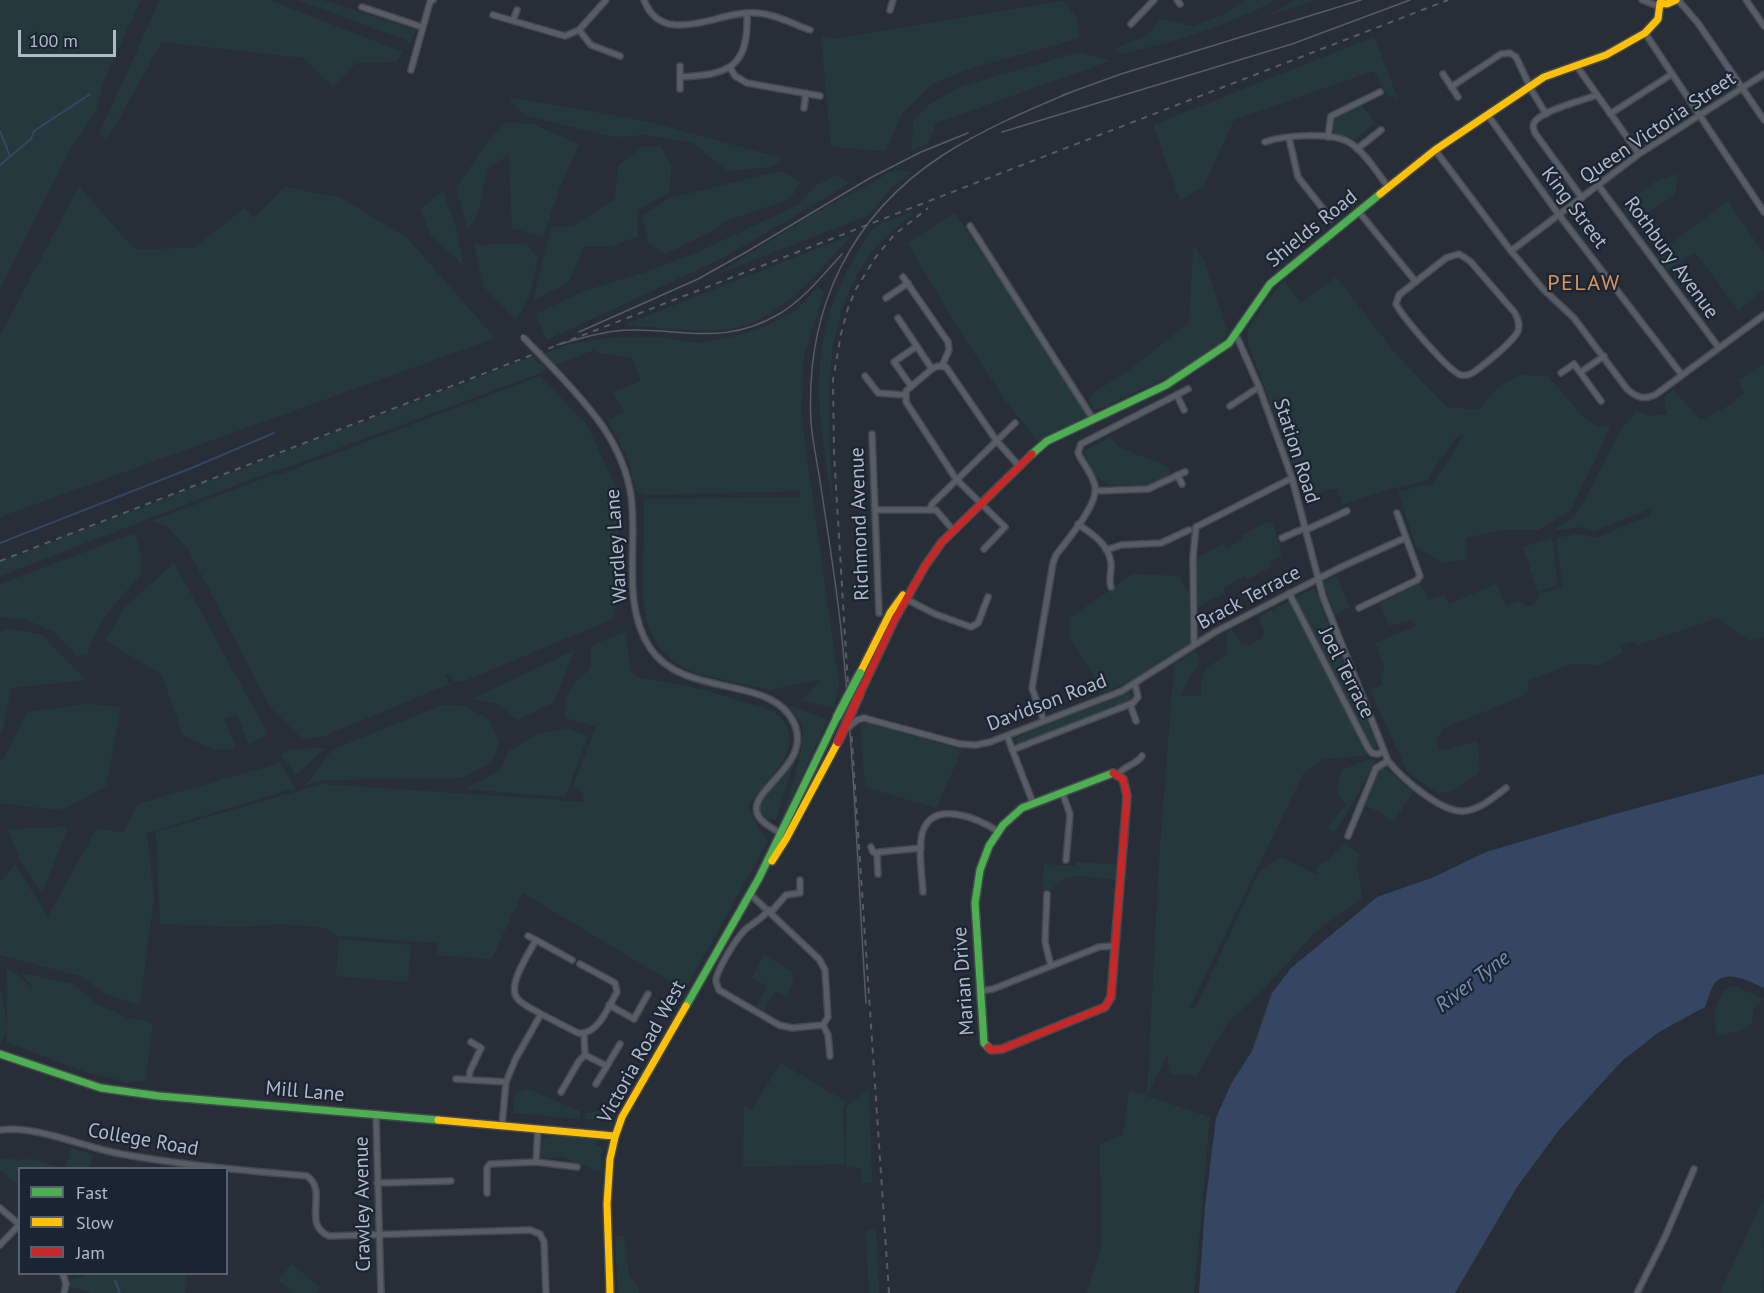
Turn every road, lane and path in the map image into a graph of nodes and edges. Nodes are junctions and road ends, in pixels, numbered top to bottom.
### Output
1 (433, 0) edge
2 (606, 0) edge
3 (644, 0) edge
4 (893, 0) edge
5 (1154, 0) edge
6 (1642, 0) edge
7 (1746, 0) edge
8 (1668, 4) edge
9 (362, 7) dead end
10 (517, 10) dead end
11 (890, 10) dead end
12 (747, 14) junction
13 (493, 15) dead end
14 (513, 21) junction
15 (1131, 24) dead end
16 (1764, 26) edge
17 (422, 27) junction
18 (579, 30) junction
19 (810, 30) dead end
20 (1645, 33) junction
21 (620, 56) dead end
22 (1576, 65) junction
23 (680, 66) dead end
24 (731, 69) junction
25 (411, 70) dead end
26 (1443, 74) dead end
27 (1672, 74) junction
28 (1764, 74) edge
29 (680, 77) junction
30 (1530, 86) junction
31 (1451, 87) junction
32 (1742, 88) junction
33 (680, 89) dead end
34 (1380, 92) dead end
35 (806, 93) junction
36 (1597, 95) junction
37 (820, 96) dead end
38 (1458, 97) dead end
39 (804, 108) dead end
40 (1487, 114) junction
41 (1546, 114) junction
42 (1610, 114) junction
43 (1700, 115) junction
44 (1764, 120) edge
45 (1381, 129) dead end
46 (1328, 137) junction
47 (1289, 138) junction
48 (1265, 142) dead end
49 (1357, 149) junction
50 (1435, 150) junction
51 (1639, 154) junction
52 (1598, 185) junction
53 (1389, 188) junction
54 (1582, 198) junction
55 (1359, 212) junction
56 (1764, 212) edge
57 (1559, 215) junction
58 (1331, 219) dead end
59 (969, 226) dead end
60 (1511, 250) junction
61 (903, 277) dead end
62 (1416, 282) junction
63 (908, 283) junction
64 (886, 298) dead end
65 (1764, 315) edge
66 (898, 318) dead end
67 (1236, 335) junction
68 (523, 337) dead end
69 (917, 346) junction
70 (1719, 348) junction
71 (1604, 356) junction
72 (942, 366) junction
73 (932, 369) junction
74 (1581, 372) junction
75 (1562, 373) dead end
76 (1682, 375) junction
77 (865, 376) dead end
78 (911, 386) junction
79 (1259, 387) junction
80 (1188, 389) dead end
81 (1177, 394) junction
82 (905, 395) junction
83 (1601, 400) dead end
84 (1230, 406) dead end
85 (1184, 410) dead end
86 (1093, 419) junction
87 (1015, 423) dead end
88 (872, 434) dead end
89 (996, 440) junction
90 (1019, 466) junction
91 (1185, 472) dead end
92 (1177, 476) junction
93 (1292, 478) junction
94 (956, 479) junction
95 (1182, 484) dead end
96 (1095, 491) junction
97 (981, 503) junction
98 (930, 509) junction
99 (875, 510) junction
100 (1347, 511) dead end
101 (1397, 513) dead end
102 (1078, 524) junction
103 (1305, 529) junction
104 (1189, 530) dead end
105 (952, 531) junction
106 (1282, 538) dead end
107 (1405, 538) junction
108 (984, 549) dead end
109 (1106, 550) junction
110 (1318, 579) junction
111 (1111, 586) dead end
112 (1289, 593) junction
113 (987, 597) dead end
114 (904, 598) junction
115 (1359, 608) dead end
116 (879, 613) dead end
117 (892, 616) junction
118 (1194, 644) junction
119 (1135, 684) junction
120 (1130, 704) junction
121 (1044, 721) junction
122 (1136, 721) dead end
123 (1007, 736) junction
124 (839, 739) junction
125 (1012, 750) junction
126 (1384, 751) junction
127 (1142, 756) dead end
128 (1388, 761) junction
129 (1118, 774) junction
130 (1506, 788) dead end
131 (1062, 792) junction
132 (1034, 803) junction
133 (999, 832) junction
134 (784, 836) junction
135 (1348, 836) dead end
136 (872, 847) dead end
137 (921, 848) junction
138 (878, 853) junction
139 (1066, 860) dead end
140 (878, 873) dead end
141 (800, 880) dead end
142 (923, 892) dead end
143 (750, 894) junction
144 (1047, 894) dead end
145 (770, 911) junction
146 (528, 936) dead end
147 (536, 940) junction
148 (1115, 946) junction
149 (572, 960) dead end
150 (580, 964) dead end
151 (1051, 966) junction
152 (981, 991) junction
153 (648, 994) dead end
154 (609, 1005) junction
155 (541, 1014) junction
156 (823, 1025) junction
157 (584, 1034) junction
158 (471, 1042) dead end
159 (620, 1044) dead end
160 (481, 1048) junction
161 (488, 1052) dead end
162 (0, 1053) edge
163 (585, 1055) junction
164 (830, 1056) dead end
165 (607, 1066) junction
166 (456, 1079) dead end
167 (469, 1080) junction
168 (506, 1082) junction
169 (596, 1084) dead end
170 (561, 1092) dead end
171 (376, 1114) junction
172 (502, 1125) junction
173 (538, 1128) junction
174 (0, 1130) edge
175 (614, 1136) junction
176 (536, 1162) junction
177 (216, 1167) edge
178 (577, 1167) dead end
179 (228, 1168) edge
180 (1694, 1169) dead end
181 (451, 1181) dead end
182 (377, 1183) junction
183 (488, 1192) dead end
184 (0, 1208) edge
185 (18, 1224) edge
186 (18, 1226) edge
187 (378, 1235) junction
188 (0, 1245) edge
189 (63, 1275) edge
190 (64, 1293) edge
191 (381, 1293) edge
192 (546, 1293) edge
193 (610, 1293) edge
194 (1637, 1293) edge

1 - 17 street
2 - 18 street
3 - 12 street
4 - 11 street
5 - 15 street
6 - 8 street
7 - 16 street
8 - 20 main road, Shields Road
8 - 32 street
9 - 17 street
10 - 14 street
12 - 19 street
12 - 24 street
13 - 14 street
14 - 18 street
17 - 25 street
18 - 21 street
20 - 22 main road, Shields Road
20 - 27 street
22 - 30 main road, Shields Road
22 - 36 street
23 - 29 street
24 - 29 street
24 - 35 street
26 - 31 street
27 - 42 street
27 - 43 street
28 - 32 street, Queen Victoria Street
29 - 33 street
30 - 31 street
30 - 40 main road, Shields Road
30 - 41 street
31 - 38 street
32 - 43 street, Queen Victoria Street
32 - 44 street
34 - 46 street
35 - 37 street
35 - 39 street
36 - 41 street
36 - 42 street
40 - 50 main road, Shields Road
40 - 57 street, King Street
41 - 54 street
42 - 51 street
43 - 51 street, Queen Victoria Street
43 - 56 street
45 - 49 street
46 - 47 street
46 - 49 street
47 - 48 street
47 - 58 street
49 - 53 street
50 - 53 main road, Shields Road
50 - 60 street
51 - 52 street, Queen Victoria Street
52 - 54 street, Queen Victoria Street
52 - 70 street, Rothbury Avenue
53 - 55 main road, Shields Road
54 - 57 street, Queen Victoria Street
55 - 62 street
55 - 67 main road, Shields Road
57 - 60 street, Queen Victoria Street
57 - 76 street, King Street
59 - 86 street
60 - 71 street
61 - 63 street
62 - 62 street
63 - 64 street
63 - 72 street
65 - 70 street
66 - 69 street
67 - 79 street, Station Road
67 - 86 main road, Shields Road
68 - 134 street, Wardley Lane, bridge
69 - 73 street
69 - 78 street
70 - 76 street
71 - 74 street
71 - 76 street
72 - 73 street
72 - 89 street
73 - 78 street
74 - 75 street
74 - 83 street
77 - 82 street
78 - 82 street
79 - 84 street
79 - 93 street, Station Road
80 - 81 street
81 - 85 street
81 - 96 street
82 - 94 street
86 - 90 main road, Shields Road
87 - 89 street
88 - 99 street, Richmond Avenue
89 - 90 street
89 - 94 street
90 - 97 main road, Shields Road
91 - 92 street
92 - 95 street
92 - 96 street
93 - 103 street, Station Road
93 - 118 street
94 - 97 street
94 - 98 street
96 - 102 street
97 - 105 main road, Shields Road
97 - 108 street
98 - 99 street
98 - 105 street
99 - 116 street, Richmond Avenue
100 - 103 street
101 - 107 street
102 - 109 street
102 - 121 street
103 - 106 street
103 - 110 street, Station Road
104 - 109 street
105 - 114 main road, Shields Road
107 - 110 street, Brack Terrace
107 - 115 street
109 - 111 street
110 - 112 street, Brack Terrace
110 - 126 street, Station Road
112 - 118 street, Brack Terrace
112 - 126 street, Joel Terrace
113 - 114 street
114 - 117 main road, Shields Road
117 - 124 main road, bridge
117 - 134 main road, bridge
118 - 119 street, Davidson Road
119 - 120 street
119 - 121 street, Davidson Road
120 - 122 street
120 - 125 street
121 - 123 street, Davidson Road
123 - 124 street, Davidson Road, bridge
123 - 125 street
124 - 134 main road
125 - 132 street
126 - 128 street
127 - 129 street
128 - 130 street
128 - 135 street
129 - 131 main road, Marian Drive
129 - 148 main road, Marian Drive
131 - 132 main road, Marian Drive
131 - 139 street
132 - 133 main road, Marian Drive
133 - 137 street
133 - 152 main road, Marian Drive
134 - 143 main road, Victoria Road West
136 - 138 street
137 - 138 street
137 - 142 street
138 - 140 street
141 - 145 street
143 - 145 street
143 - 175 main road, Victoria Road West
144 - 151 street
145 - 156 street
145 - 156 street
146 - 147 street
147 - 149 street
147 - 155 street
148 - 151 street
148 - 152 main road, Marian Drive
150 - 154 street
151 - 152 street
153 - 154 street
154 - 157 street
155 - 157 street
155 - 168 street
156 - 164 street
157 - 163 street
158 - 160 street
159 - 165 street
160 - 161 street
160 - 167 street
162 - 171 main road, Mill Lane
163 - 165 street
163 - 170 street
165 - 169 street
166 - 167 street
167 - 168 street
168 - 172 street
171 - 172 main road, Mill Lane
171 - 182 street, Crawley Avenue
172 - 173 main road, Mill Lane
173 - 175 main road, Mill Lane
173 - 176 street
174 - 177 street, College Road
175 - 193 main road, Victoria Road West
176 - 178 street
176 - 183 street
179 - 187 street, College Road
180 - 194 street
181 - 182 street
182 - 187 street, Crawley Avenue
184 - 185 street
186 - 188 street
187 - 191 street, Crawley Avenue
187 - 192 street
189 - 190 street

